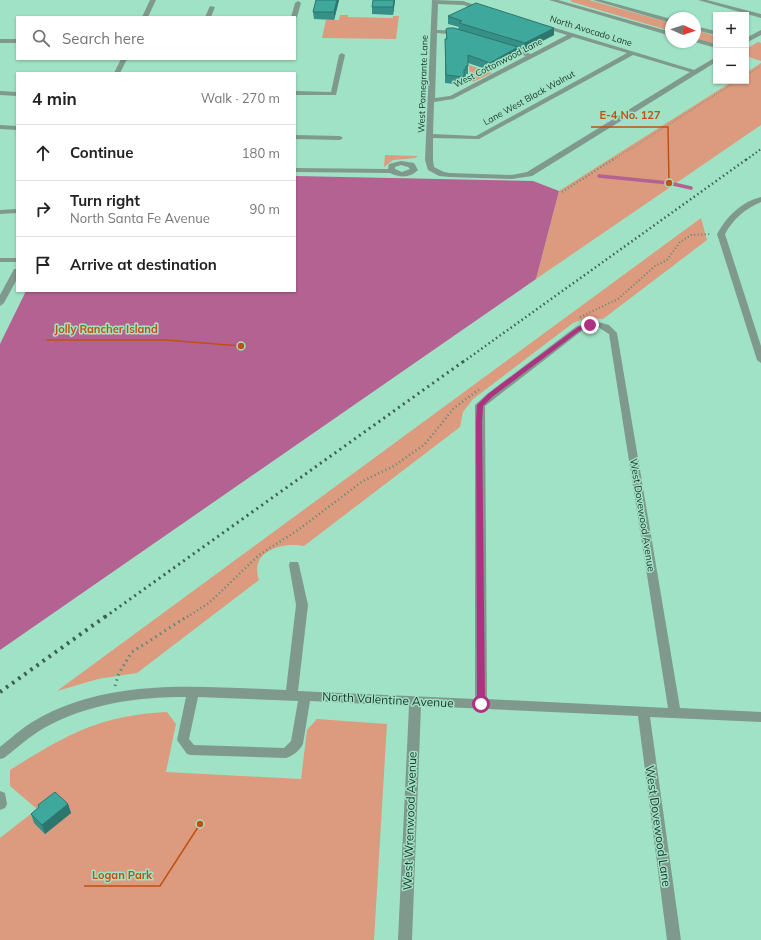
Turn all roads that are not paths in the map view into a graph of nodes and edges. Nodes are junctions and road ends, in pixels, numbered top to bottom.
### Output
1 (153, 0) edge
2 (552, 0) edge
3 (596, 0) edge
4 (701, 0) edge
5 (728, 0) edge
6 (435, 1) edge
7 (561, 1) edge
8 (298, 3) dead end
9 (721, 5) junction
10 (212, 7) dead end
11 (494, 11) edge
12 (145, 16) edge
13 (208, 16) edge
14 (294, 16) edge
15 (761, 16) edge
16 (665, 19) edge
17 (536, 24) edge
18 (701, 29) edge
19 (433, 30) junction
20 (665, 32) edge
21 (713, 32) edge
22 (761, 32) edge
23 (463, 35) edge
24 (572, 35) junction
25 (749, 39) edge
26 (0, 41) edge
27 (16, 41) edge
28 (701, 42) edge
29 (713, 45) edge
30 (501, 47) edge
31 (632, 53) junction
32 (342, 55) dead end
33 (531, 56) junction
34 (124, 60) edge
35 (713, 61) edge
36 (118, 72) edge
37 (695, 72) junction
38 (0, 93) edge
39 (296, 93) edge
40 (16, 94) edge
41 (431, 100) junction
42 (0, 127) edge
43 (16, 128) edge
44 (430, 136) junction
45 (296, 137) edge
46 (340, 138) dead end
47 (422, 161) junction
48 (405, 163) junction
49 (431, 168) junction
50 (296, 170) edge
51 (392, 171) junction
52 (412, 172) junction
53 (761, 199) edge
54 (16, 211) edge
55 (0, 212) edge
56 (0, 260) edge
57 (16, 260) edge
58 (16, 273) edge
59 (0, 303) edge
60 (761, 360) edge
61 (294, 565) dead end
62 (193, 692) junction
63 (291, 696) junction
64 (305, 696) junction
65 (415, 701) junction
66 (481, 704) junction
67 (643, 711) junction
68 (676, 713) junction
69 (761, 717) edge
70 (0, 754) edge
71 (0, 797) edge
72 (0, 804) edge
73 (405, 940) edge
74 (674, 940) edge

1 - 12 street
2 - 7 street
3 - 16 street
4 - 9 street
5 - 9 street
6 - 11 street
6 - 19 street, West Pomegrante Lane
7 - 20 street
8 - 14 street
9 - 15 street
10 - 13 street
17 - 24 street, North Avocado Lane
18 - 21 street
19 - 23 street
19 - 41 street, West Pomegrante Lane
22 - 25 street
24 - 31 street, North Avocado Lane
24 - 33 street, West Cottonwood Lane
26 - 27 street
28 - 29 street
30 - 33 street
31 - 37 street, North Avocado Lane
31 - 44 street, Lane West Black Walnut
32 - 39 street
33 - 41 street, West Cottonwood Lane
34 - 36 street
35 - 37 street
37 - 49 street
38 - 40 street
41 - 44 street, West Pomegrante Lane
42 - 43 street
44 - 47 street, West Pomegrante Lane
45 - 46 street
47 - 48 street
47 - 49 street, West Pomegrante Lane
48 - 51 street
48 - 52 street
49 - 52 street
50 - 51 street
51 - 52 street
53 - 60 street
54 - 55 street
56 - 57 street
58 - 59 street
61 - 63 street
62 - 63 street, North Valentine Avenue
62 - 64 street
62 - 70 street, North Valentine Avenue
63 - 64 street, North Valentine Avenue
64 - 65 street, North Valentine Avenue
65 - 66 street, North Valentine Avenue
65 - 73 street, West Wrenwood Avenue
66 - 67 street, North Valentine Avenue
66 - 68 street, West Dovewood Avenue
67 - 68 street, North Valentine Avenue
67 - 74 street, West Dovewood Lane
68 - 69 street, North Valentine Avenue
71 - 72 street

